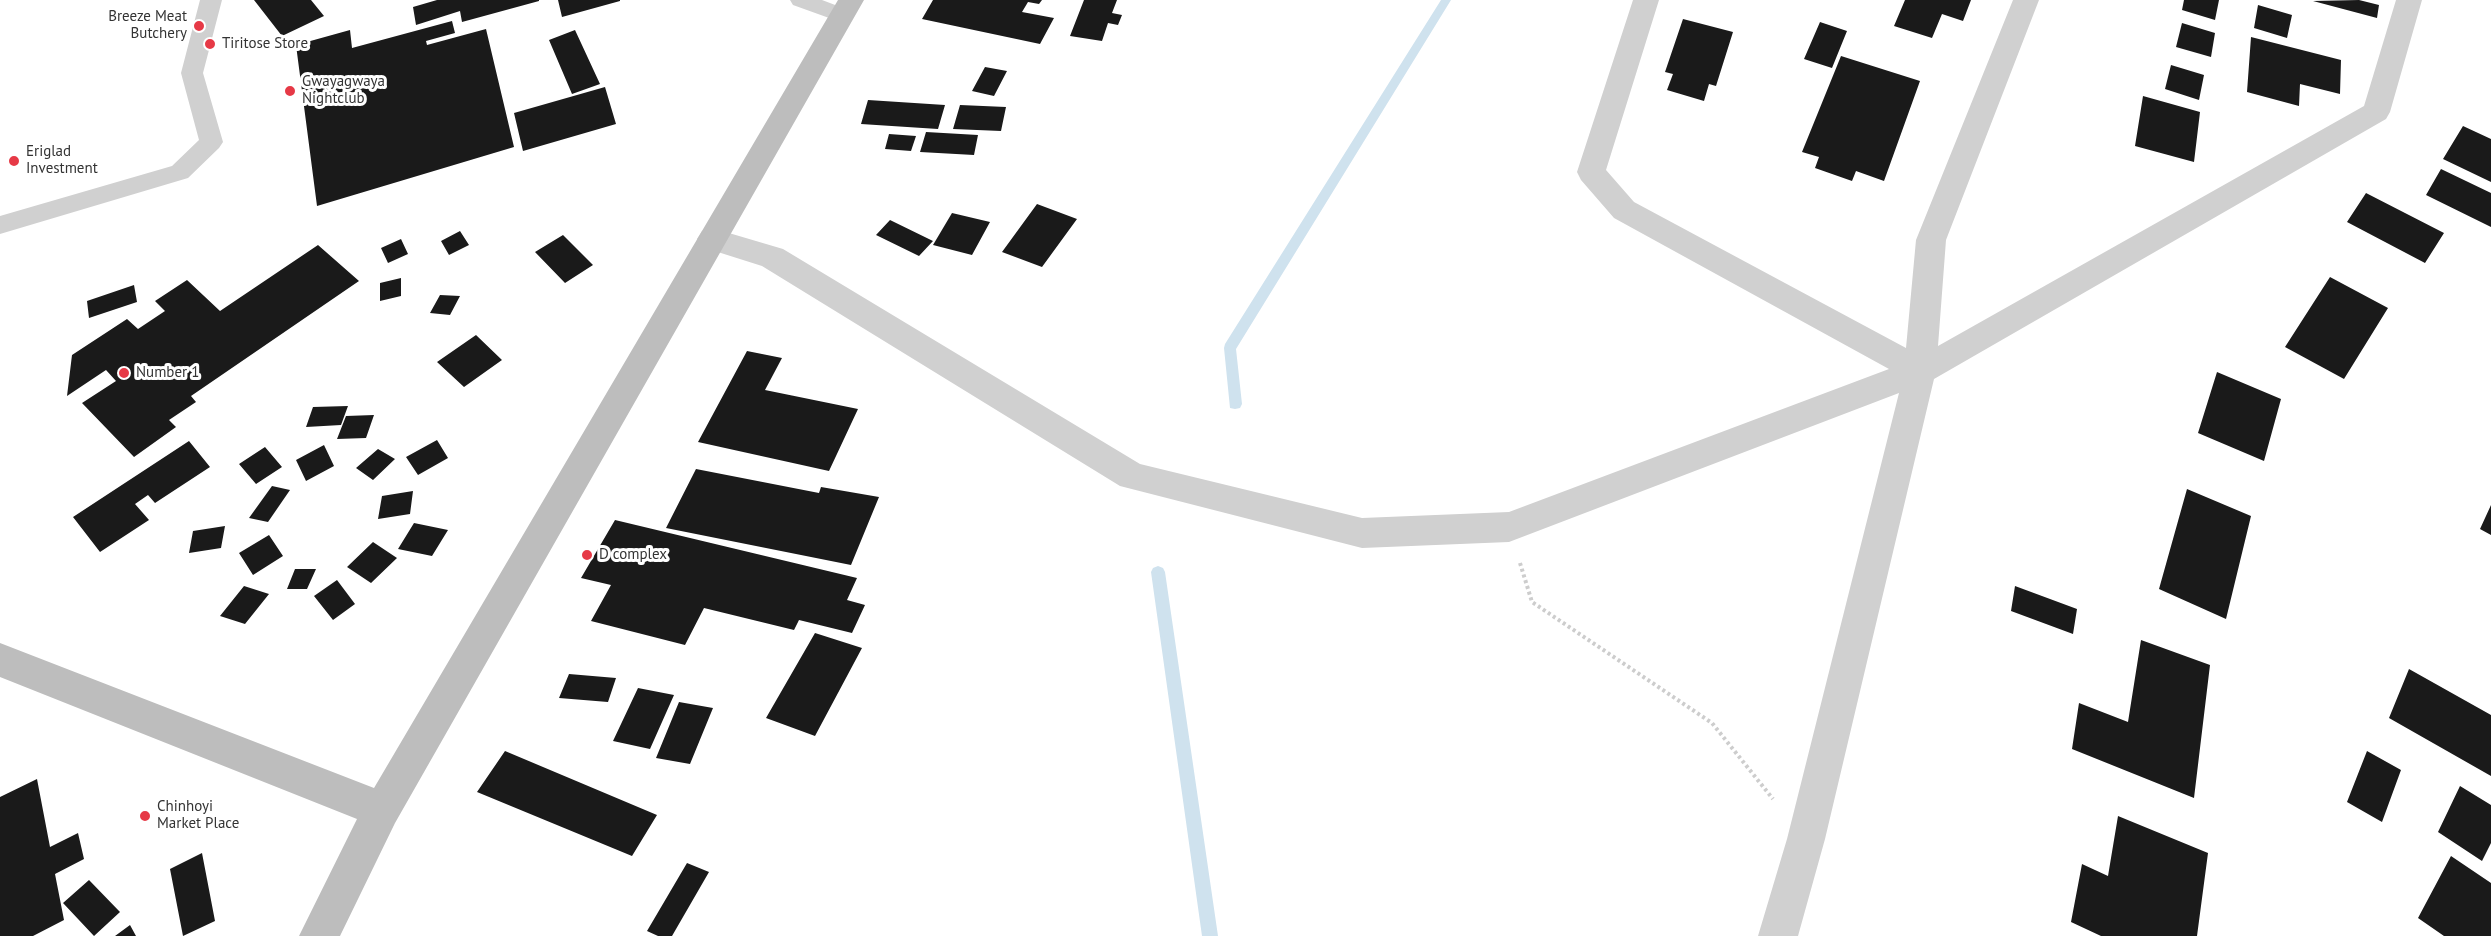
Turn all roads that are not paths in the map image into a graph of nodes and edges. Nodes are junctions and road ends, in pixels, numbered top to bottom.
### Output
1 (211, 0) edge
2 (801, 0) edge
3 (1646, 0) edge
4 (2026, 0) edge
5 (2409, 0) edge
6 (847, 8) edge
7 (0, 225) edge
8 (712, 239) junction
9 (1920, 371) junction
10 (0, 660) edge
11 (382, 810) junction
12 (319, 936) edge
13 (1778, 936) edge

1 - 7 lane
2 - 6 lane
3 - 9 street
4 - 9 street
5 - 9 street
6 - 8 street
8 - 9 street
8 - 11 street
9 - 13 street
10 - 11 street
11 - 12 street

